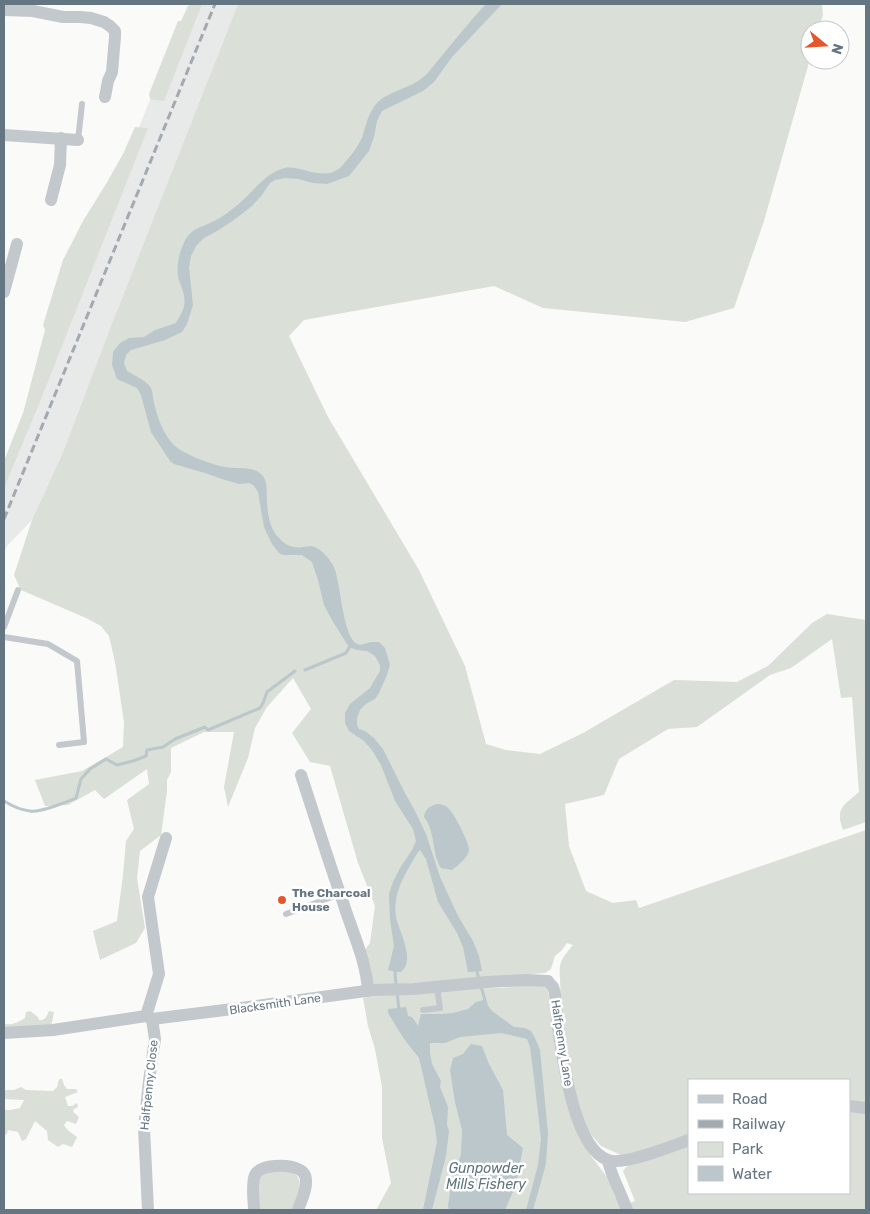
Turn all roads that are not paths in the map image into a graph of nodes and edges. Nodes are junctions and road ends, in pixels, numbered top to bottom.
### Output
1 (4, 10) edge
2 (105, 96) dead end
3 (82, 104) dead end
4 (4, 135) edge
5 (61, 138) junction
6 (78, 140) joint
7 (51, 200) dead end
8 (18, 244) dead end
9 (4, 292) edge
10 (18, 590) dead end
11 (4, 627) edge
12 (4, 637) edge
13 (59, 745) dead end
14 (301, 775) dead end
15 (166, 838) dead end
16 (340, 894) junction
17 (286, 914) dead end
18 (548, 981) joint
19 (437, 987) junction
20 (368, 990) junction
21 (423, 1010) dead end
22 (149, 1018) junction
23 (4, 1033) edge
24 (850, 1106) edge
25 (866, 1108) edge
26 (688, 1140) edge
27 (608, 1160) junction
28 (148, 1210) edge
29 (254, 1210) edge
30 (298, 1210) edge
31 (627, 1210) edge

1 - 2 street
3 - 6 lane
4 - 5 street
5 - 6 street
5 - 7 street
8 - 9 street
10 - 11 lane
12 - 13 lane
14 - 16 street
15 - 22 street
16 - 17 lane
16 - 20 street
18 - 19 street, Blacksmith Lane
18 - 27 street, Halfpenny Lane
19 - 20 street, Blacksmith Lane
19 - 21 lane
20 - 22 street, Blacksmith Lane
22 - 23 street, Blacksmith Lane
22 - 28 street, Halfpenny Close
24 - 25 street
26 - 27 street
27 - 31 street
29 - 30 street

